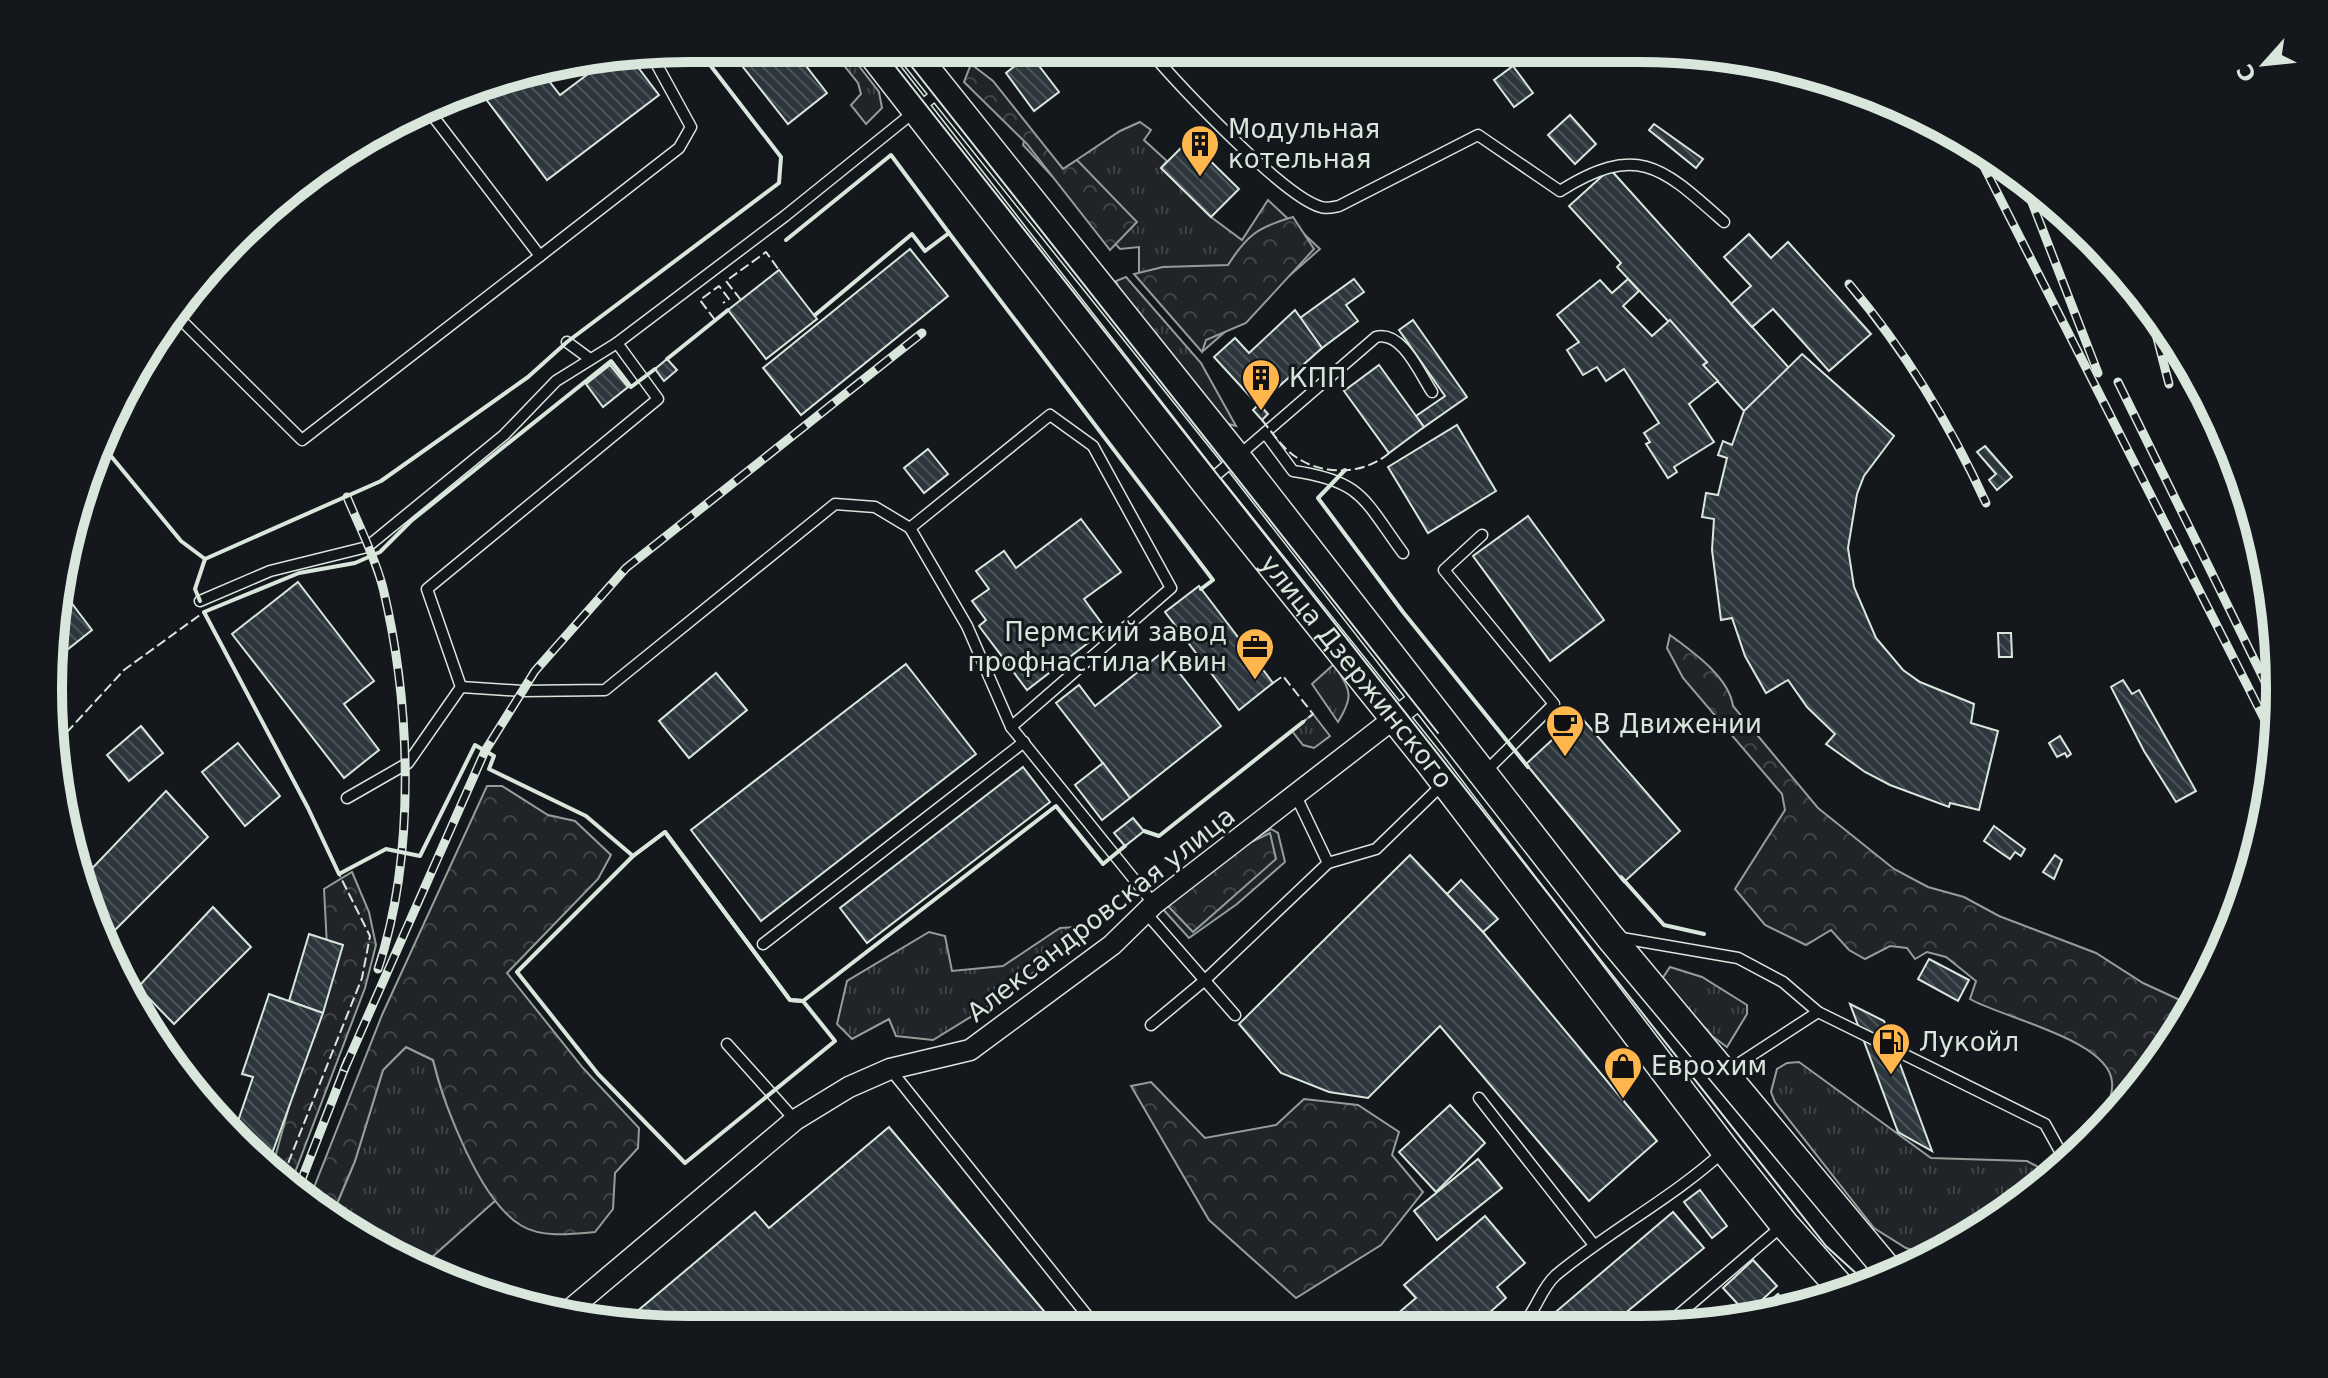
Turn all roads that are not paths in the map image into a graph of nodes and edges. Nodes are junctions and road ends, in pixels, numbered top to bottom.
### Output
1 (879, 62) edge
2 (922, 62) edge
3 (1159, 62) edge
4 (656, 63) edge
5 (942, 90) junction
6 (917, 110) junction
7 (434, 117) edge
8 (1724, 222) dead end
9 (540, 256) junction
10 (182, 321) edge
11 (567, 342) dead end
12 (617, 343) junction
13 (590, 359) junction
14 (1432, 392) dead end
15 (1265, 433) junction
16 (1237, 458) junction
17 (1206, 483) junction
18 (910, 528) junction
19 (1482, 535) dead end
20 (1403, 553) dead end
21 (200, 601) dead end
22 (461, 687) junction
23 (1423, 696) junction
24 (1396, 720) junction
25 (1011, 727) junction
26 (1024, 742) junction
27 (1484, 774) junction
28 (1445, 782) junction
29 (1296, 796) junction
30 (347, 798) dead end
31 (1328, 863) junction
32 (1150, 909) junction
33 (1610, 937) junction
34 (763, 944) dead end
35 (1205, 980) junction
36 (1818, 1012) junction
37 (1235, 1015) dead end
38 (1151, 1025) dead end
39 (727, 1044) dead end
40 (890, 1069) junction
41 (1722, 1074) junction
42 (1479, 1098) dead end
43 (795, 1120) junction
44 (1725, 1150) junction
45 (2061, 1152) edge
46 (1784, 1224) junction
47 (1594, 1245) junction
48 (1881, 1267) edge
49 (1837, 1284) edge
50 (575, 1305) edge
51 (1678, 1315) edge
52 (1088, 1316) edge
53 (1531, 1316) edge

1 - 6 main road, улица Дзержинского
2 - 5 main road, улица Дзержинского
3 - 8 lane
4 - 9 lane
5 - 6 lane
5 - 16 main road, улица Дзержинского
6 - 12 lane
6 - 17 main road, улица Дзержинского
7 - 9 lane
9 - 10 lane
11 - 13 lane
12 - 13 lane
12 - 22 lane
13 - 21 lane
14 - 15 lane
15 - 16 lane
15 - 20 lane
16 - 17 lane
16 - 23 main road, улица Дзержинского
17 - 24 main road, улица Дзержинского
18 - 22 lane
18 - 25 lane
18 - 25 lane
19 - 27 lane
22 - 30 lane
23 - 24 street, Александровская улица
23 - 27 main road, улица Дзержинского
24 - 28 main road, улица Дзержинского
24 - 29 street, Александровская улица
25 - 26 lane
26 - 32 lane
26 - 34 lane
27 - 33 main road, улица Дзержинского
28 - 31 lane
28 - 44 main road, улица Дзержинского
29 - 31 lane
29 - 32 street, Александровская улица
31 - 35 lane
32 - 35 lane
32 - 40 street, Александровская улица
33 - 36 lane
33 - 41 main road, улица Дзержинского
35 - 37 lane
35 - 38 lane
36 - 41 lane
36 - 45 lane
39 - 43 lane
40 - 43 street, Александровская улица
40 - 52 lane
41 - 48 main road, улица Дзержинского
42 - 47 lane
43 - 50 street, Александровская улица
44 - 46 main road, улица Дзержинского
44 - 47 lane
46 - 49 main road, улица Дзержинского
46 - 51 lane
47 - 53 lane

